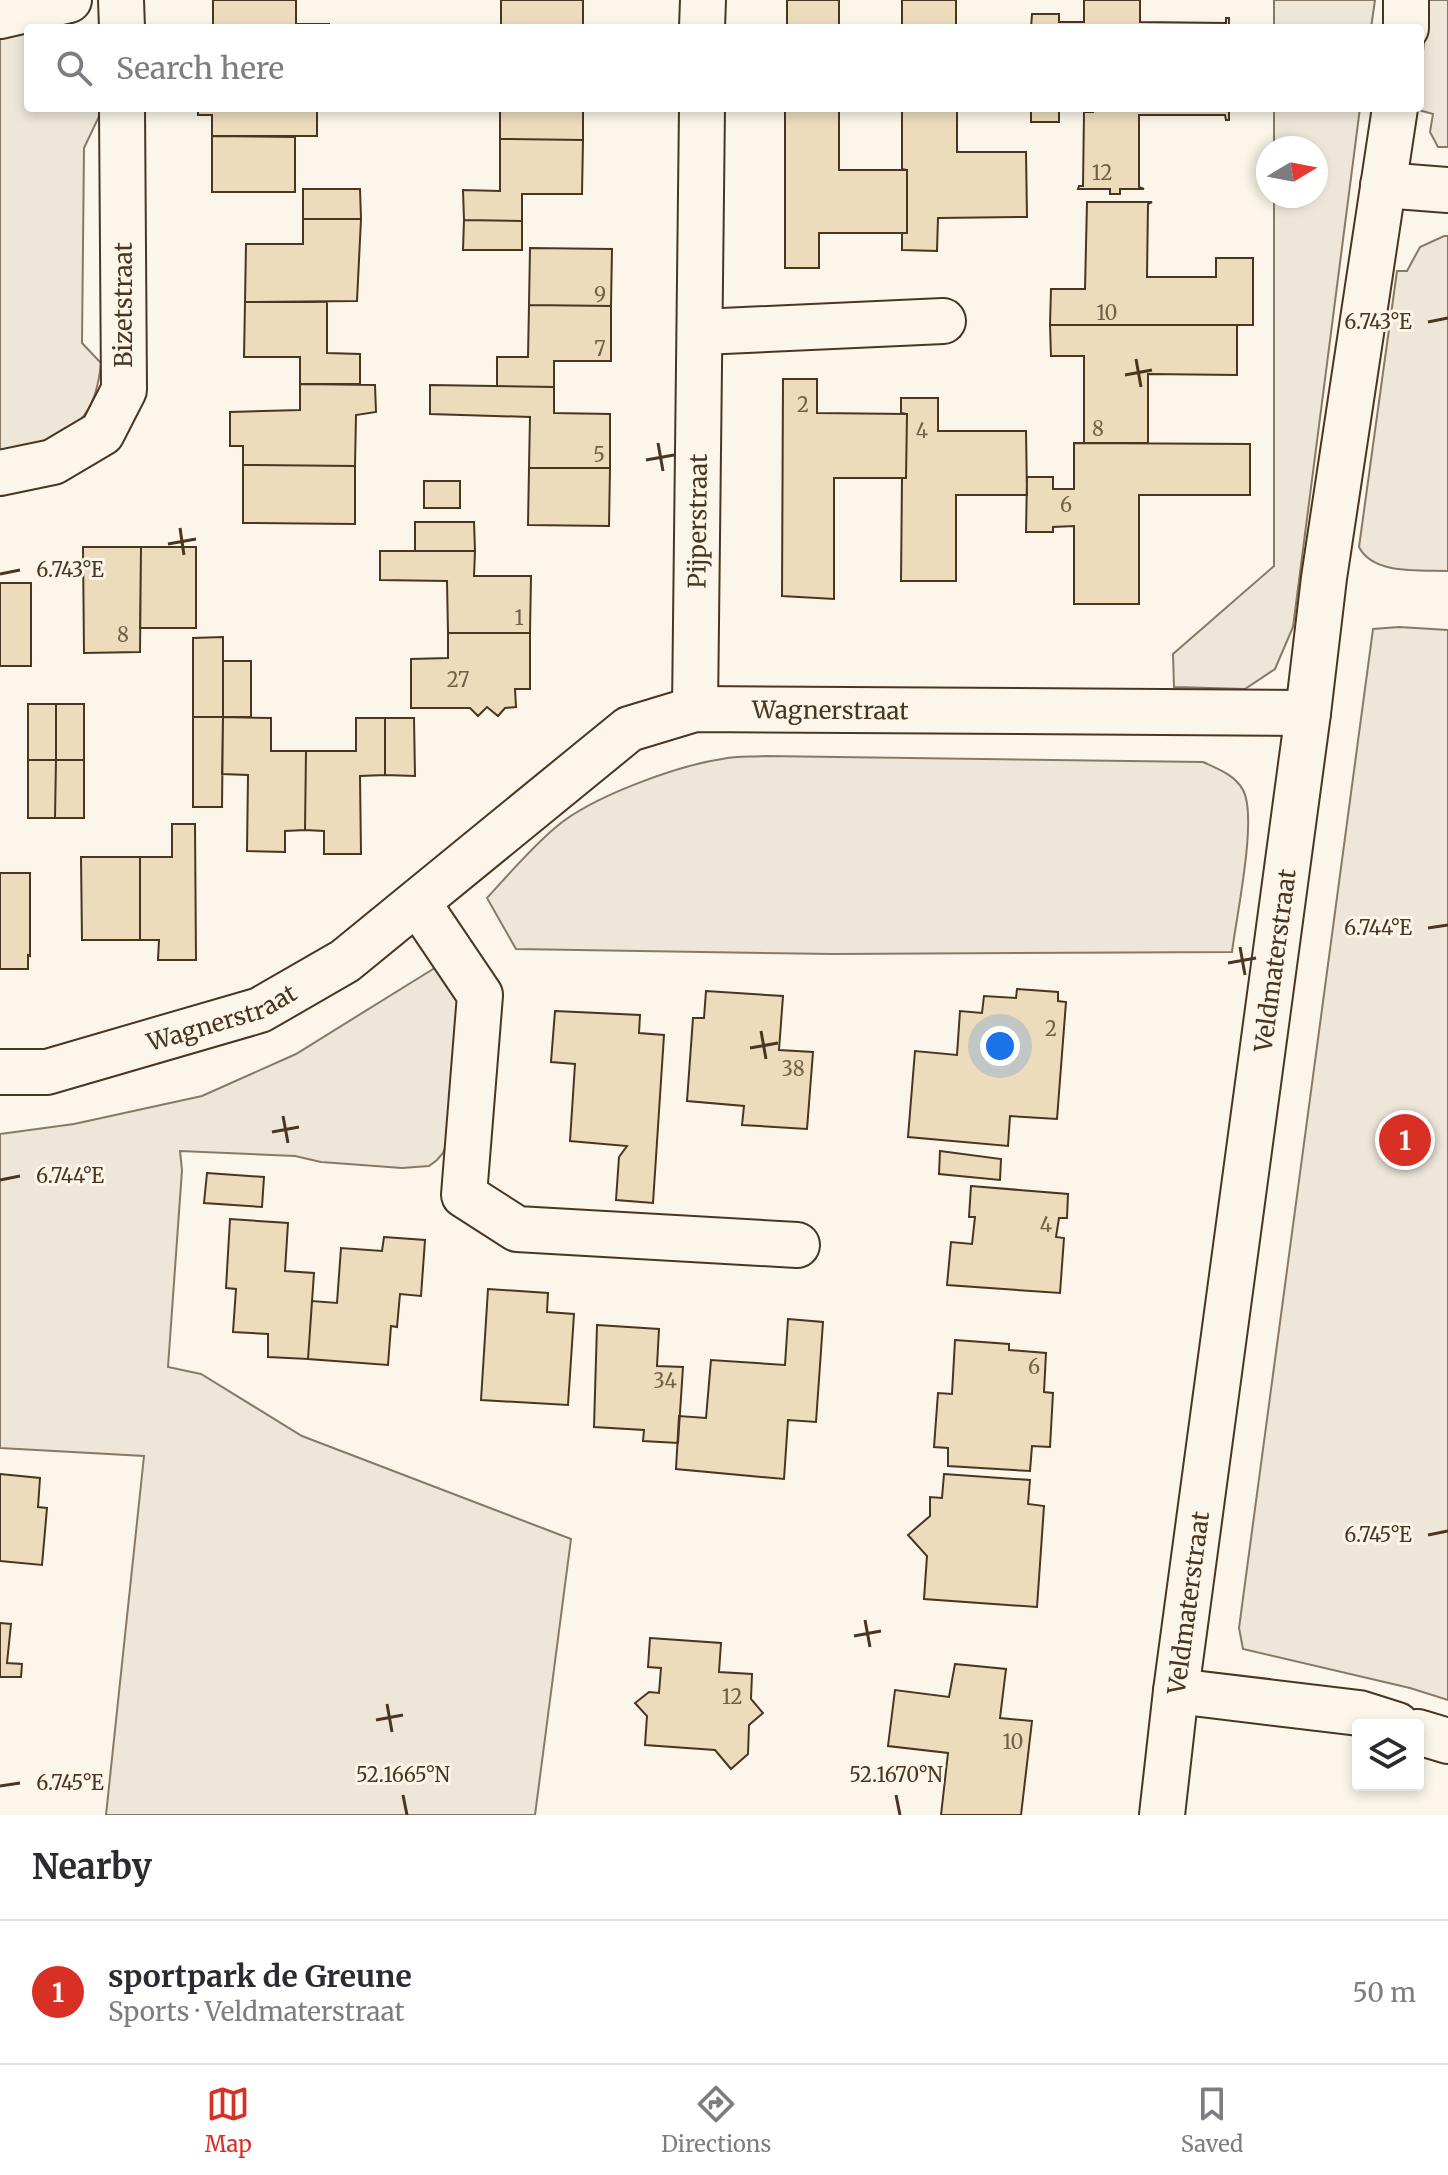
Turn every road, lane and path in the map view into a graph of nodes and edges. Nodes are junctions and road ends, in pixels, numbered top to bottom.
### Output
1 (69, 0) edge
2 (121, 0) edge
3 (703, 0) edge
4 (1406, 0) edge
5 (0, 16) edge
6 (122, 24) edge
7 (702, 24) edge
8 (1406, 24) edge
9 (122, 112) edge
10 (702, 112) edge
11 (1394, 112) edge
12 (1383, 185) junction
13 (1448, 190) edge
14 (943, 321) dead end
15 (701, 332) junction
16 (0, 473) edge
17 (695, 709) junction
18 (1308, 713) junction
19 (418, 903) junction
20 (0, 1072) edge
21 (797, 1245) dead end
22 (1176, 1691) junction
23 (1378, 1719) edge
24 (1424, 1734) edge
25 (1448, 1741) edge
26 (1162, 1815) edge

1 - 5 street
2 - 6 street
3 - 7 street
4 - 8 street
9 - 16 street, Bizetstraat
10 - 15 street, Pijperstraat
11 - 12 street, Veldmaterstraat
12 - 13 street
12 - 18 street, Veldmaterstraat
14 - 15 street
15 - 17 street, Pijperstraat
17 - 18 street, Wagnerstraat
17 - 19 street, Wagnerstraat
18 - 22 street, Veldmaterstraat
19 - 20 street, Wagnerstraat
19 - 21 street
22 - 23 street
22 - 26 street, Veldmaterstraat
24 - 25 street

